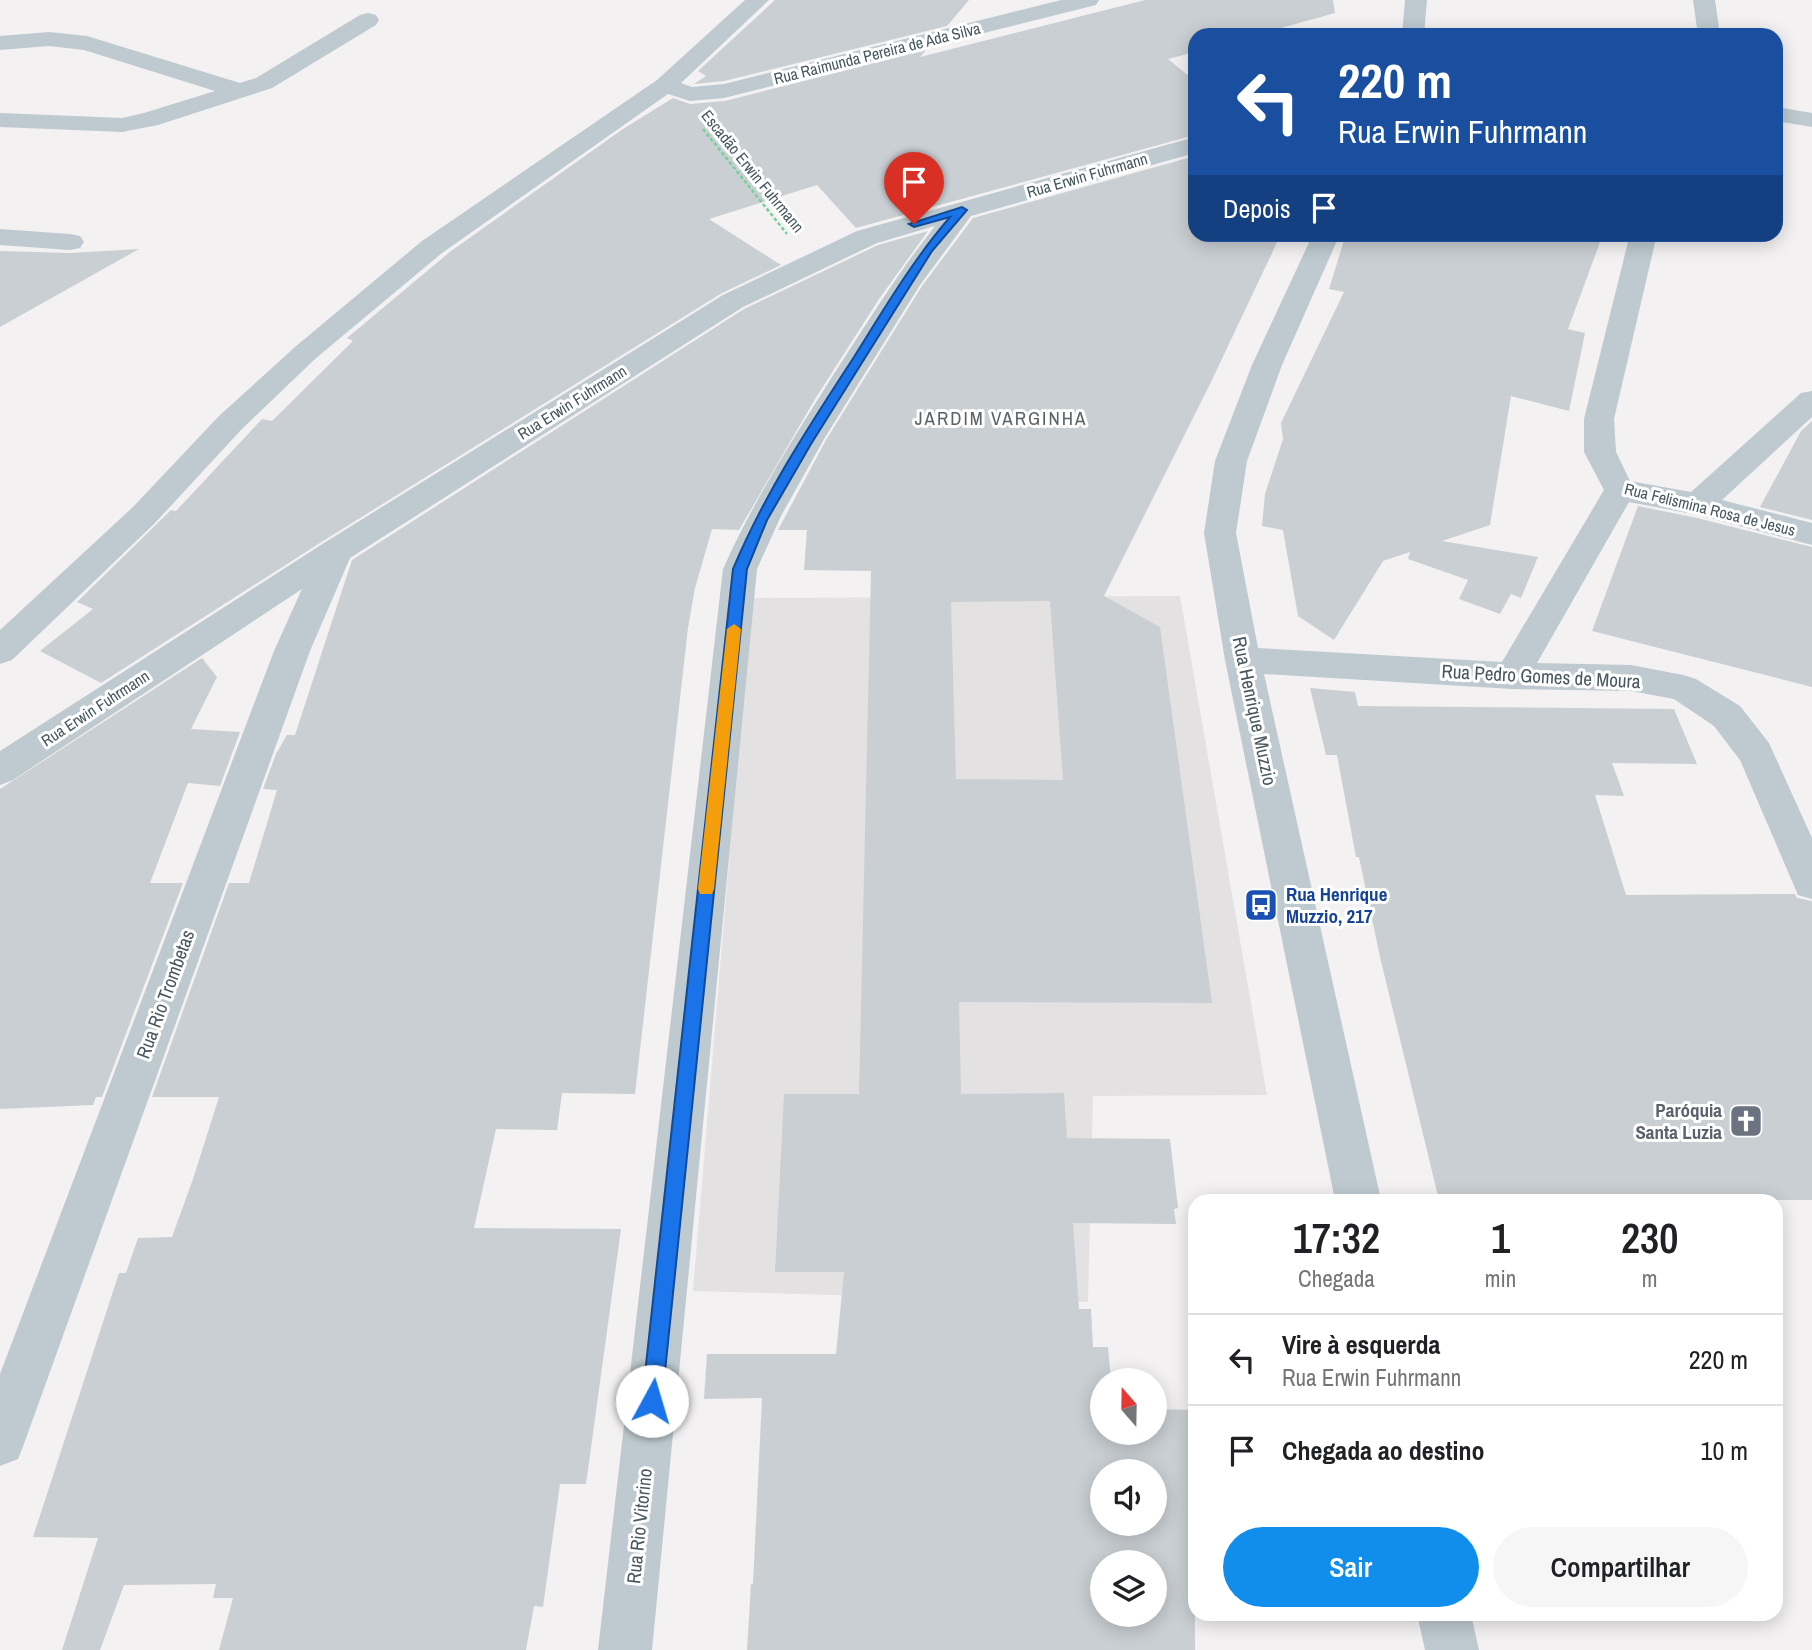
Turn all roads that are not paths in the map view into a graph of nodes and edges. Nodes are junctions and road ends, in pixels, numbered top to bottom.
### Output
1 (758, 0) edge
2 (1088, 0) edge
3 (1416, 0) edge
4 (1704, 0) edge
5 (1054, 5) edge
6 (368, 20) dead end
7 (1414, 28) edge
8 (1708, 28) edge
9 (0, 43) edge
10 (678, 89) junction
11 (241, 91) junction
12 (1783, 115) edge
13 (0, 120) edge
14 (1812, 120) edge
15 (1188, 147) edge
16 (962, 210) junction
17 (0, 237) edge
18 (70, 242) dead end
19 (1323, 242) edge
20 (1642, 242) edge
21 (1812, 400) edge
22 (1620, 490) junction
23 (1698, 504) junction
24 (1812, 534) edge
25 (336, 551) junction
26 (0, 651) edge
27 (1243, 660) junction
28 (1512, 676) junction
29 (0, 770) edge
30 (1812, 883) edge
31 (1357, 1194) edge
32 (0, 1441) edge
33 (1446, 1621) edge
34 (625, 1650) edge
35 (1452, 1650) edge

1 - 10 street
2 - 5 street, Rua Raimunda Pereira de Ada Silva
3 - 7 street
4 - 8 street
5 - 10 street, Rua Raimunda Pereira de Ada Silva
6 - 11 street
9 - 11 street
10 - 26 street
11 - 13 street
12 - 14 street
15 - 16 street, Rua Erwin Fuhrmann
16 - 25 street, Rua Erwin Fuhrmann
16 - 34 street, Rua Rio Vitorino
17 - 18 street
19 - 27 street, Rua Henrique Muzzio
20 - 22 street, Rua Felismina Rosa de Jesus
21 - 23 street
22 - 23 street, Rua Felismina Rosa de Jesus
22 - 28 street
23 - 24 street, Rua Felismina Rosa de Jesus
25 - 29 street, Rua Erwin Fuhrmann
25 - 32 street, Rua Rio Trombetas
27 - 28 street, Rua Pedro Gomes de Moura
27 - 31 street, Rua Henrique Muzzio
28 - 30 street, Rua Pedro Gomes de Moura
33 - 35 street

